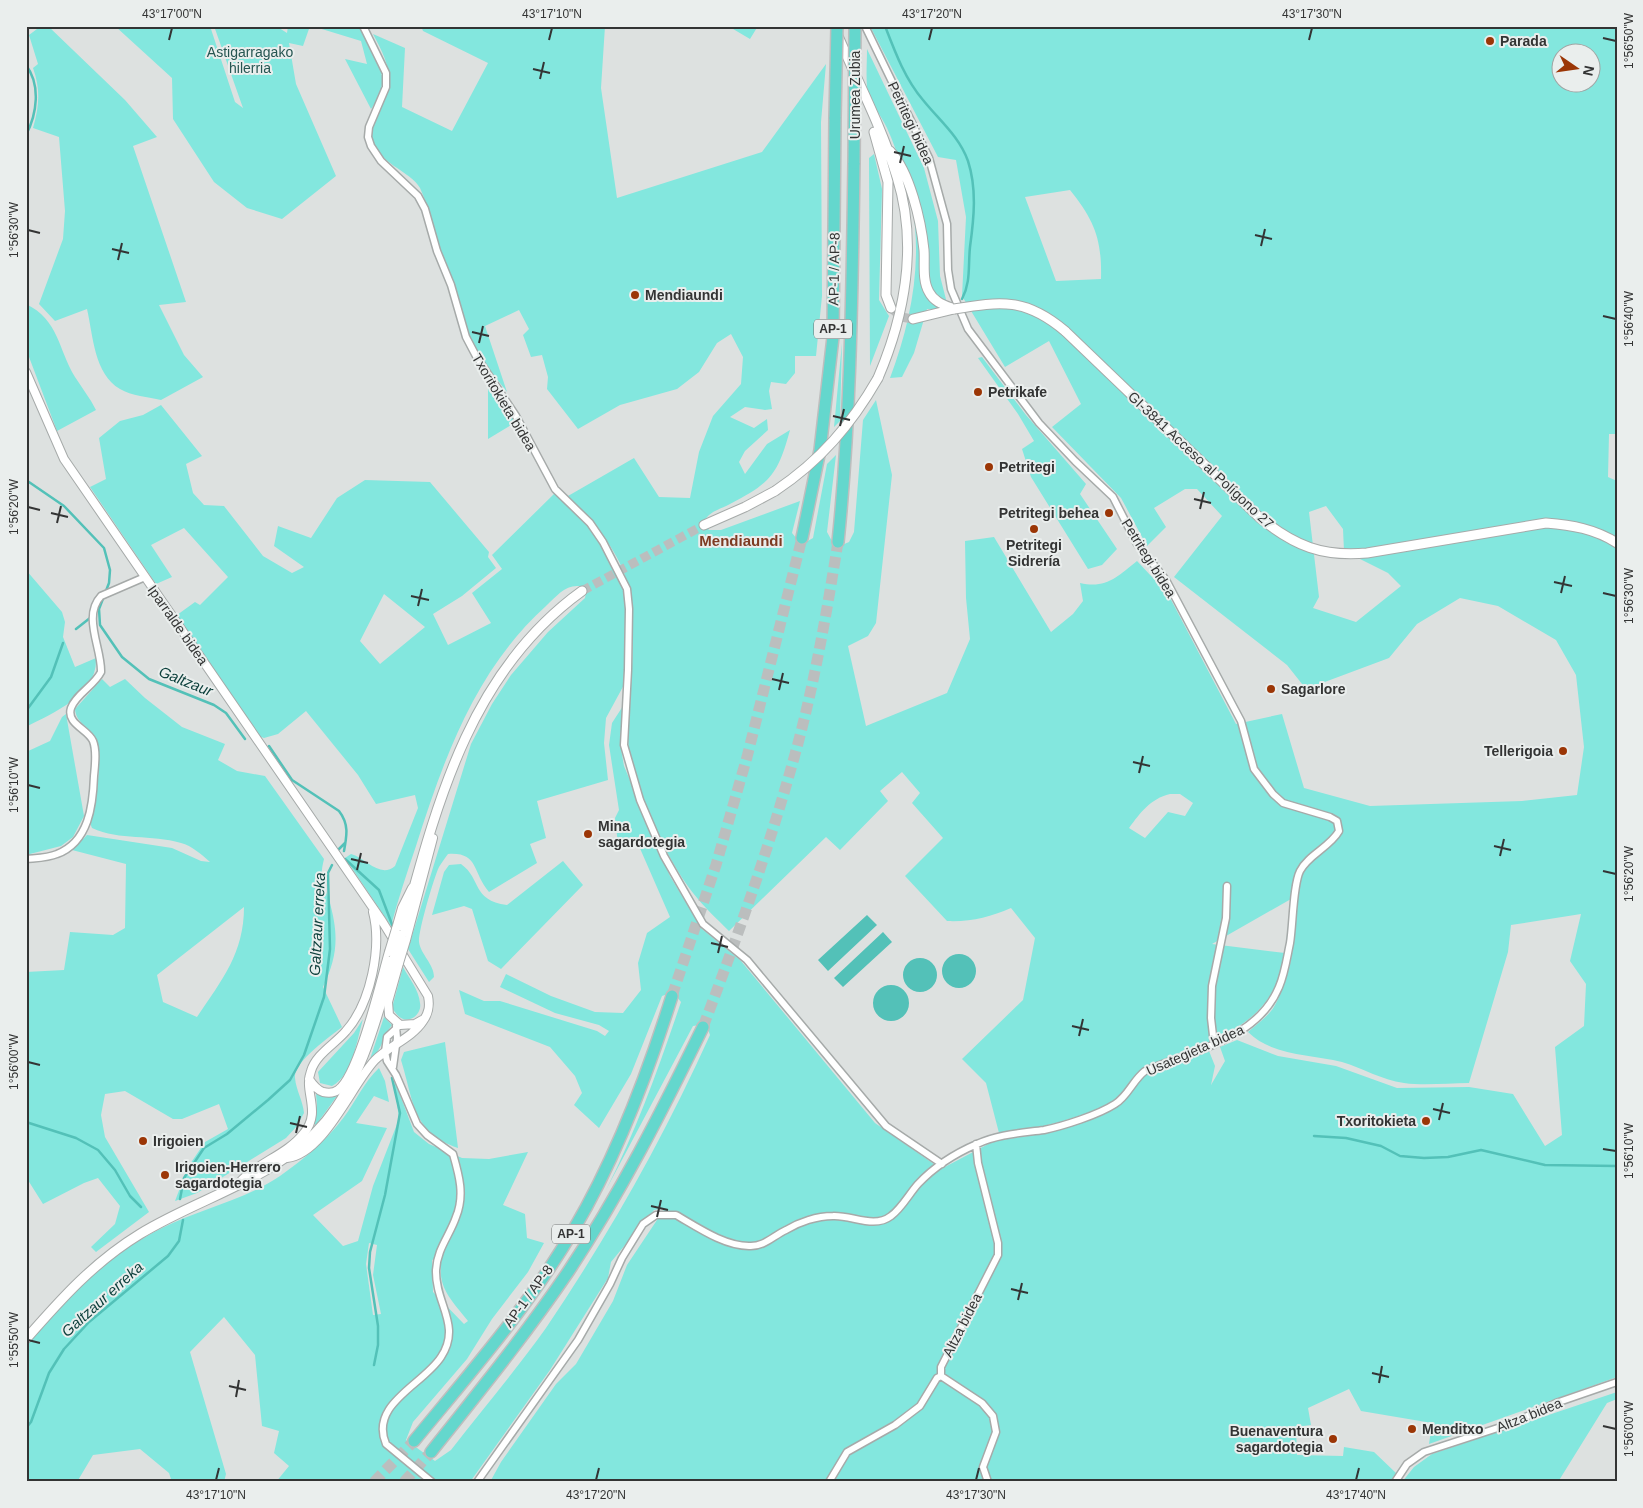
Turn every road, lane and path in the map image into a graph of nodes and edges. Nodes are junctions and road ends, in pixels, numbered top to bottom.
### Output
1 (363, 26) edge
2 (835, 26) edge
3 (855, 26) edge
4 (865, 26) edge
5 (871, 112) junction
6 (836, 117) joint
7 (887, 148) junction
8 (854, 163) joint
9 (891, 308) dead end
10 (954, 309) junction
11 (913, 319) tunnel mouth
12 (26, 372) edge
13 (704, 525) tunnel mouth
14 (802, 538) tunnel mouth
15 (838, 542) tunnel mouth
16 (1617, 543) edge
17 (144, 577) junction
18 (582, 591) tunnel mouth
19 (437, 810) junction
20 (26, 859) edge
21 (1227, 886) dead end
22 (363, 895) junction
23 (372, 907) junction
24 (387, 930) junction
25 (376, 934) junction
26 (401, 935) junction
27 (389, 941) junction
28 (378, 948) junction
29 (398, 948) junction
30 (394, 958) junction
31 (372, 971) junction
32 (672, 996) tunnel mouth
33 (1262, 1014) joint
34 (426, 1017) junction
35 (397, 1025) junction
36 (703, 1027) tunnel mouth
37 (396, 1043) junction
38 (1214, 1044) junction
39 (385, 1052) junction
40 (374, 1062) junction
41 (391, 1067) junction
42 (309, 1079) junction
43 (976, 1144) junction
44 (285, 1159) junction
45 (942, 1164) junction
46 (237, 1186) junction
47 (26, 1339) edge
48 (941, 1376) junction
49 (1617, 1382) edge
50 (414, 1441) tunnel mouth
51 (431, 1452) tunnel mouth
52 (432, 1482) edge
53 (476, 1482) edge
54 (829, 1482) edge
55 (988, 1482) edge
56 (1395, 1482) edge

1 - 45 street, Txoritokieta bidea
2 - 5 main road
2 - 6 highway, Urumea Zubia / AP-1, bridge
3 - 8 highway, Urumea Zubia / AP-1, bridge
4 - 33 street, Petritegi bidea
5 - 7 main road
5 - 9 main road
6 - 14 highway, AP-1 / AP-8 / AP-1
7 - 10 main road
7 - 13 main road, bridge
8 - 15 highway, AP-1 / AP-8 / AP-1
10 - 11 main road, GI-3841 Acceso al Polígono 27
10 - 16 main road, GI-3841 Acceso al Polígono 27, bridge
12 - 17 street, Iparralde bidea
17 - 20 street
17 - 22 street, Iparralde bidea
18 - 19 main road
19 - 26 main road
19 - 26 street
21 - 38 street
22 - 23 street, Iparralde bidea
22 - 25 street
23 - 24 street, Iparralde bidea
23 - 25 street
24 - 25 street
24 - 29 street, Iparralde bidea
25 - 27 street
25 - 28 street
25 - 31 street
26 - 30 main road, bridge
27 - 28 street
27 - 29 street
28 - 31 street
29 - 34 street, Iparralde bidea
30 - 35 street
30 - 42 street
30 - 44 main road
31 - 42 street
32 - 50 highway, AP-1 / AP-8 / AP-1
33 - 38 street, Usategieta bidea
34 - 35 street
34 - 37 street
35 - 37 street
35 - 39 street
36 - 51 highway, AP-1 / AP-8 / AP-1
37 - 39 street
37 - 41 street
38 - 43 street, Usategieta bidea
39 - 40 street
39 - 41 street
40 - 41 street
40 - 44 street
41 - 52 street
42 - 46 street
43 - 45 street, Usategieta bidea
43 - 48 street, Altza bidea
44 - 46 main road
45 - 53 street, Usategieta bidea
46 - 47 main road
48 - 54 street
48 - 55 street, Altza bidea
49 - 56 street, Altza bidea

